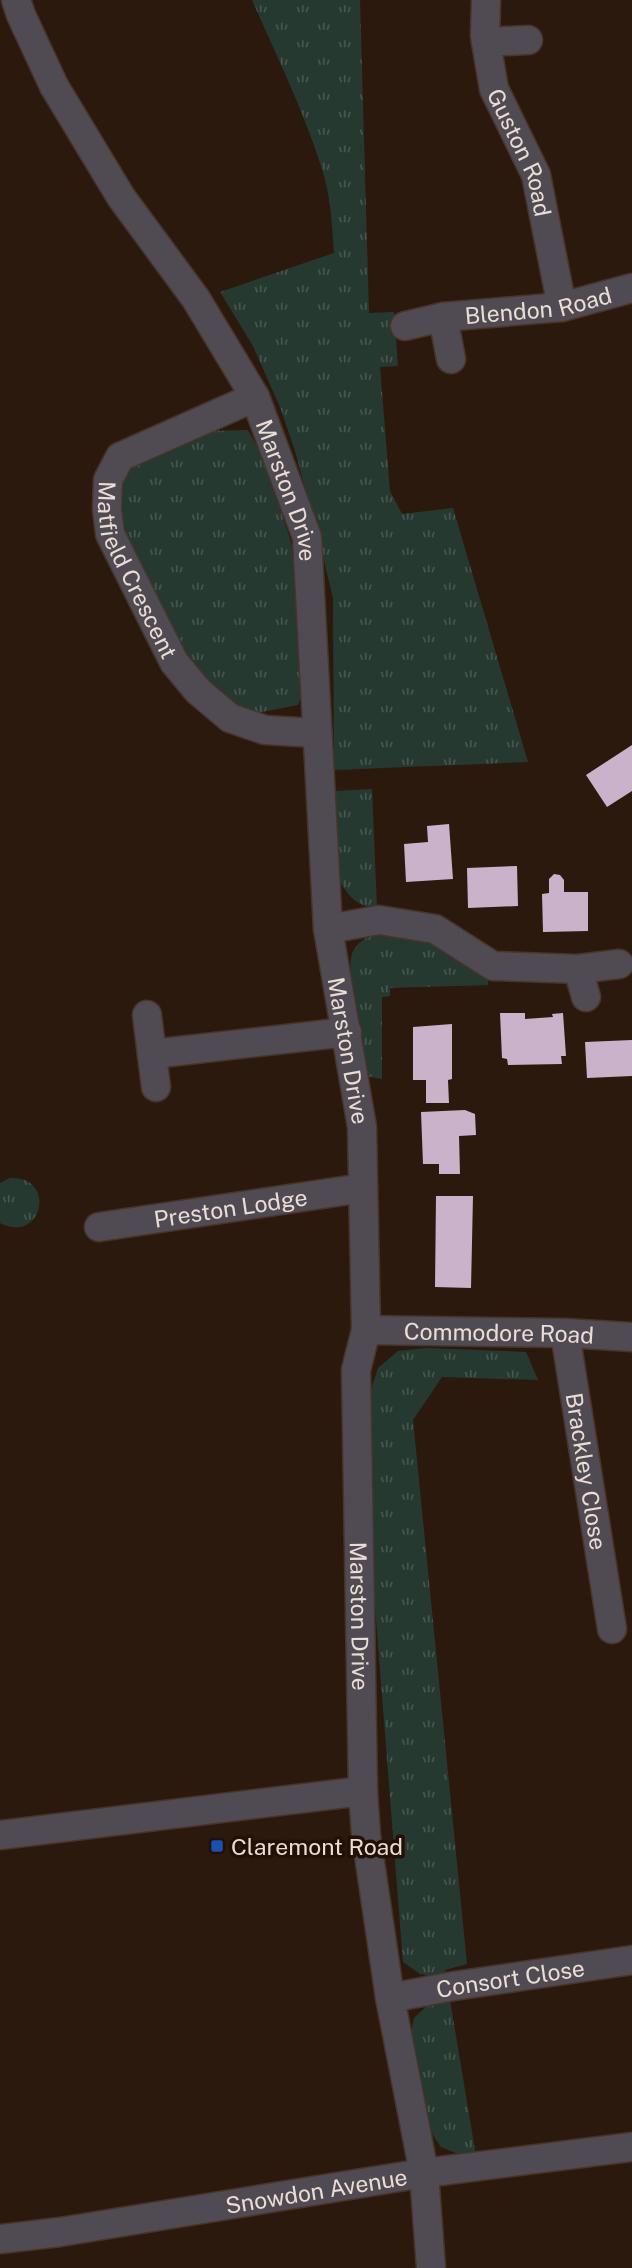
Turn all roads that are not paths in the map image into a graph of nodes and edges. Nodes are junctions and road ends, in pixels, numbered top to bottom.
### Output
1 (16, 0) edge
2 (486, 0) edge
3 (528, 40) dead end
4 (486, 42) junction
5 (632, 288) edge
6 (562, 307) junction
7 (443, 317) junction
8 (405, 326) dead end
9 (451, 359) dead end
10 (255, 397) junction
11 (317, 733) junction
12 (328, 929) junction
13 (619, 964) dead end
14 (579, 970) junction
15 (586, 997) dead end
16 (147, 1015) dead end
17 (347, 1032) junction
18 (152, 1054) junction
19 (156, 1087) dead end
20 (363, 1188) junction
21 (99, 1227) dead end
22 (366, 1330) junction
23 (565, 1333) junction
24 (632, 1337) edge
25 (618, 1617) edge
26 (363, 1791) junction
27 (0, 1836) edge
28 (632, 1960) edge
29 (390, 1998) junction
30 (632, 2147) edge
31 (424, 2173) junction
32 (0, 2239) edge
33 (431, 2268) edge

1 - 10 street, Marston Drive
2 - 4 street, Guston Road
3 - 4 street
4 - 6 street, Guston Road
5 - 6 street, Blendon Road
6 - 7 street, Blendon Road
7 - 8 street, Blendon Road
7 - 9 street, Blendon Road
10 - 11 street, Marston Drive
10 - 11 street, Matfield Crescent
11 - 12 street, Marston Drive
12 - 14 street
12 - 17 street, Marston Drive
13 - 14 street
14 - 15 street
16 - 18 street
17 - 18 street
17 - 20 street, Marston Drive
18 - 19 street
20 - 21 street, Preston Lodge
20 - 22 street, Marston Drive
22 - 23 street, Commodore Road
22 - 26 street, Marston Drive
23 - 24 street, Commodore Road
23 - 25 street, Brackley Close
26 - 27 street
26 - 29 street, Marston Drive
28 - 29 street, Consort Close
29 - 31 street, Marston Drive
30 - 31 street, Snowdon Avenue
31 - 32 street, Snowdon Avenue
31 - 33 street, Marston Drive

